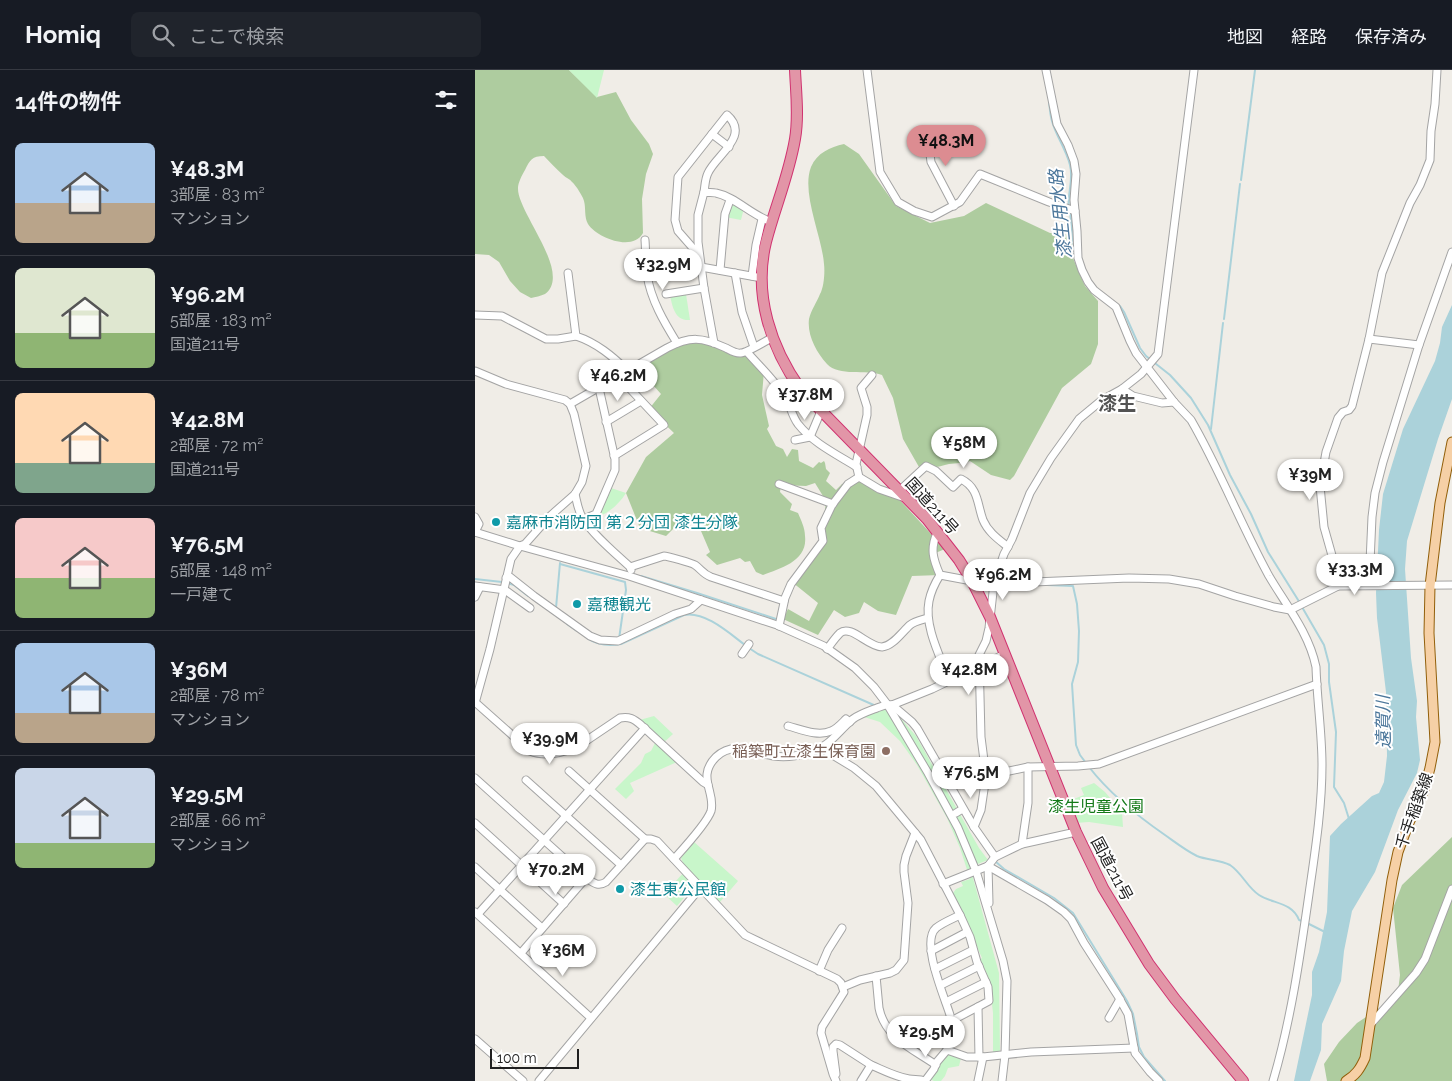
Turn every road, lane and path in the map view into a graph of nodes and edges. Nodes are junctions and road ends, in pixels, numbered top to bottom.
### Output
1 (795, 70) edge
2 (867, 70) edge
3 (1046, 70) edge
4 (1194, 70) edge
5 (1437, 70) edge
6 (927, 131) dead end
7 (712, 134) junction
8 (729, 147) junction
9 (704, 192) junction
10 (730, 200) junction
11 (954, 206) junction
12 (1075, 211) junction
13 (767, 220) junction
14 (645, 240) dead end
15 (1452, 252) edge
16 (699, 255) junction
17 (701, 267) junction
18 (720, 270) junction
19 (568, 273) dead end
20 (735, 274) junction
21 (757, 277) junction
22 (704, 288) junction
23 (665, 294) dead end
24 (475, 315) edge
25 (576, 336) junction
26 (772, 338) junction
27 (1369, 339) junction
28 (677, 343) junction
29 (714, 343) junction
30 (1419, 345) junction
31 (754, 347) junction
32 (747, 352) junction
33 (1147, 367) junction
34 (475, 371) edge
35 (627, 371) junction
36 (619, 376) junction
37 (872, 376) dead end
38 (599, 388) junction
39 (1122, 389) junction
40 (641, 401) junction
41 (1174, 402) junction
42 (570, 404) junction
43 (821, 411) junction
44 (607, 422) junction
45 (810, 436) junction
46 (795, 440) dead end
47 (1452, 442) edge
48 (859, 450) junction
49 (614, 456) junction
50 (857, 467) junction
51 (859, 477) junction
52 (779, 484) dead end
53 (575, 494) junction
54 (903, 495) junction
55 (833, 504) junction
56 (475, 517) edge
57 (584, 519) junction
58 (475, 532) edge
59 (937, 533) junction
60 (520, 546) junction
61 (1008, 547) junction
62 (630, 567) junction
63 (939, 575) junction
64 (629, 576) junction
65 (506, 578) junction
66 (972, 581) junction
67 (994, 583) junction
68 (1452, 585) edge
69 (1338, 586) junction
70 (1371, 586) junction
71 (1428, 586) junction
72 (478, 587) edge
73 (503, 590) junction
74 (475, 597) edge
75 (701, 600) junction
76 (784, 601) junction
77 (530, 608) dead end
78 (1290, 610) junction
79 (990, 617) junction
80 (928, 618) junction
81 (779, 626) junction
82 (749, 644) dead end
83 (827, 649) junction
84 (742, 654) dead end
85 (1005, 654) junction
86 (979, 667) junction
87 (949, 680) junction
88 (1317, 684) junction
89 (475, 703) edge
90 (890, 704) junction
91 (850, 722) junction
92 (787, 726) dead end
93 (645, 728) junction
94 (821, 748) junction
95 (1048, 766) junction
96 (1028, 767) junction
97 (569, 771) dead end
98 (985, 776) junction
99 (475, 778) edge
100 (526, 780) dead end
101 (707, 785) junction
102 (590, 789) junction
103 (566, 816) junction
104 (475, 823) edge
105 (974, 827) junction
106 (1076, 832) junction
107 (915, 833) junction
108 (645, 839) junction
109 (544, 840) junction
110 (1022, 844) junction
111 (995, 857) junction
112 (674, 859) junction
113 (621, 865) junction
114 (521, 866) junction
115 (988, 866) junction
116 (475, 867) edge
117 (976, 871) junction
118 (586, 878) junction
119 (943, 884) junction
120 (700, 888) junction
121 (1452, 889) edge
122 (500, 890) junction
123 (564, 904) junction
124 (989, 911) junction
125 (476, 913) edge
126 (960, 915) junction
127 (542, 928) junction
128 (842, 928) dead end
129 (967, 932) junction
130 (931, 950) junction
131 (973, 950) junction
132 (521, 953) junction
133 (979, 966) junction
134 (935, 969) junction
135 (819, 971) junction
136 (876, 976) junction
137 (986, 982) junction
138 (941, 986) junction
139 (843, 987) junction
140 (1120, 999) junction
141 (946, 1002) junction
142 (978, 1007) junction
143 (591, 1018) junction
144 (1109, 1018) dead end
145 (951, 1021) junction
146 (1370, 1026) junction
147 (475, 1039) edge
148 (1134, 1048) junction
149 (947, 1050) junction
150 (1005, 1055) junction
151 (981, 1057) junction
152 (871, 1065) junction
153 (936, 1065) junction
154 (523, 1081) edge
155 (539, 1081) edge
156 (837, 1081) edge
157 (861, 1081) edge
158 (925, 1081) edge
159 (978, 1081) edge
160 (1002, 1081) edge
161 (1159, 1081) edge
162 (1243, 1081) edge
163 (1273, 1081) edge
164 (1346, 1081) edge

1 - 13 highway, 国道211号
2 - 11 street
3 - 12 street
4 - 33 street
5 - 27 street
6 - 11 street
7 - 8 street
7 - 8 street
7 - 16 street
8 - 9 street
9 - 10 street
9 - 16 street
10 - 13 street
10 - 18 street
11 - 12 street
12 - 33 street
13 - 21 highway, 国道211号
14 - 28 street
15 - 30 street
16 - 17 street
17 - 18 street
17 - 22 street
18 - 20 street
19 - 25 street
20 - 21 street
20 - 31 street
21 - 26 highway, 国道211号
22 - 23 street
22 - 29 street
24 - 25 street
25 - 35 street
26 - 31 street
26 - 43 highway, 国道211号
27 - 30 street
27 - 69 street
28 - 29 street
28 - 35 street
29 - 32 street
30 - 70 street
31 - 32 street
32 - 45 street
33 - 39 street
33 - 41 street
34 - 42 street
35 - 36 street
36 - 38 street
36 - 40 street
37 - 48 street
38 - 42 street
38 - 44 street
39 - 41 street
39 - 61 street
40 - 44 street
40 - 49 street
41 - 78 street
42 - 53 street
43 - 45 street
43 - 48 highway, 国道211号
44 - 49 street
45 - 46 street
45 - 50 street
47 - 71 main road, 千手稲築線
48 - 50 street
48 - 54 highway, 国道211号
49 - 57 street
50 - 51 street
51 - 54 street
51 - 55 street
52 - 55 street
53 - 57 street
53 - 60 street
54 - 59 highway, 国道211号
54 - 61 street
55 - 76 street
56 - 58 street
57 - 62 street
58 - 60 street
59 - 63 street
59 - 66 highway, 国道211号
60 - 64 street
60 - 65 street
61 - 67 street
62 - 64 street
62 - 76 street
63 - 66 street
63 - 80 street
64 - 75 street
65 - 73 street
65 - 75 street
66 - 67 street
66 - 79 highway, 国道211号
67 - 78 street
67 - 79 street
68 - 71 street
69 - 70 street
69 - 78 street
70 - 71 street
71 - 146 main road, 千手稲築線
72 - 73 street
72 - 74 street
73 - 77 street
73 - 89 street
75 - 81 street
76 - 81 street
78 - 88 street
79 - 85 highway, 国道211号
79 - 86 street
80 - 83 street
80 - 87 street
81 - 83 street
82 - 84 street
83 - 90 street
85 - 86 street
85 - 95 highway, 国道211号
86 - 87 street
86 - 98 street
87 - 90 street
88 - 95 street
88 - 163 street
89 - 93 street
90 - 91 street
90 - 105 street
90 - 117 street
91 - 92 street
91 - 94 street
93 - 101 street
93 - 102 street
94 - 101 street
94 - 107 street
95 - 96 street
95 - 106 highway, 国道211号
96 - 98 street
96 - 110 street
97 - 102 street
98 - 105 street
99 - 109 street
100 - 103 street
101 - 112 street
102 - 103 street
102 - 108 street
103 - 109 street
103 - 113 street
104 - 114 street
105 - 111 street
106 - 110 street
106 - 162 highway, 国道211号
107 - 119 street
107 - 136 street
108 - 112 street
108 - 113 street
109 - 114 street
109 - 118 street
110 - 111 street
111 - 115 street
112 - 120 street
113 - 118 street
114 - 122 street
114 - 123 street
115 - 117 street
115 - 124 street
115 - 140 street
116 - 122 street
117 - 119 street
117 - 124 street
118 - 123 street
119 - 126 street
120 - 135 street
120 - 143 street
121 - 146 street
122 - 125 street
122 - 127 street
123 - 127 street
124 - 150 street
125 - 132 street
126 - 129 street
126 - 130 street
127 - 132 street
128 - 135 street
129 - 130 street
129 - 131 street
130 - 134 street
131 - 133 street
131 - 134 street
132 - 143 street
133 - 137 street
133 - 138 street
134 - 138 street
135 - 139 street
136 - 139 street
136 - 153 street
137 - 141 street
137 - 142 street
138 - 141 street
139 - 156 street
140 - 144 street
140 - 148 street
141 - 145 street
142 - 145 street
142 - 151 street
143 - 155 street
145 - 149 street
146 - 164 main road, 千手稲築線
147 - 154 street
148 - 150 street
148 - 161 street
149 - 151 street
149 - 153 street
150 - 151 street
150 - 160 street
151 - 159 street
152 - 156 street
152 - 157 street
152 - 158 street
153 - 158 street

